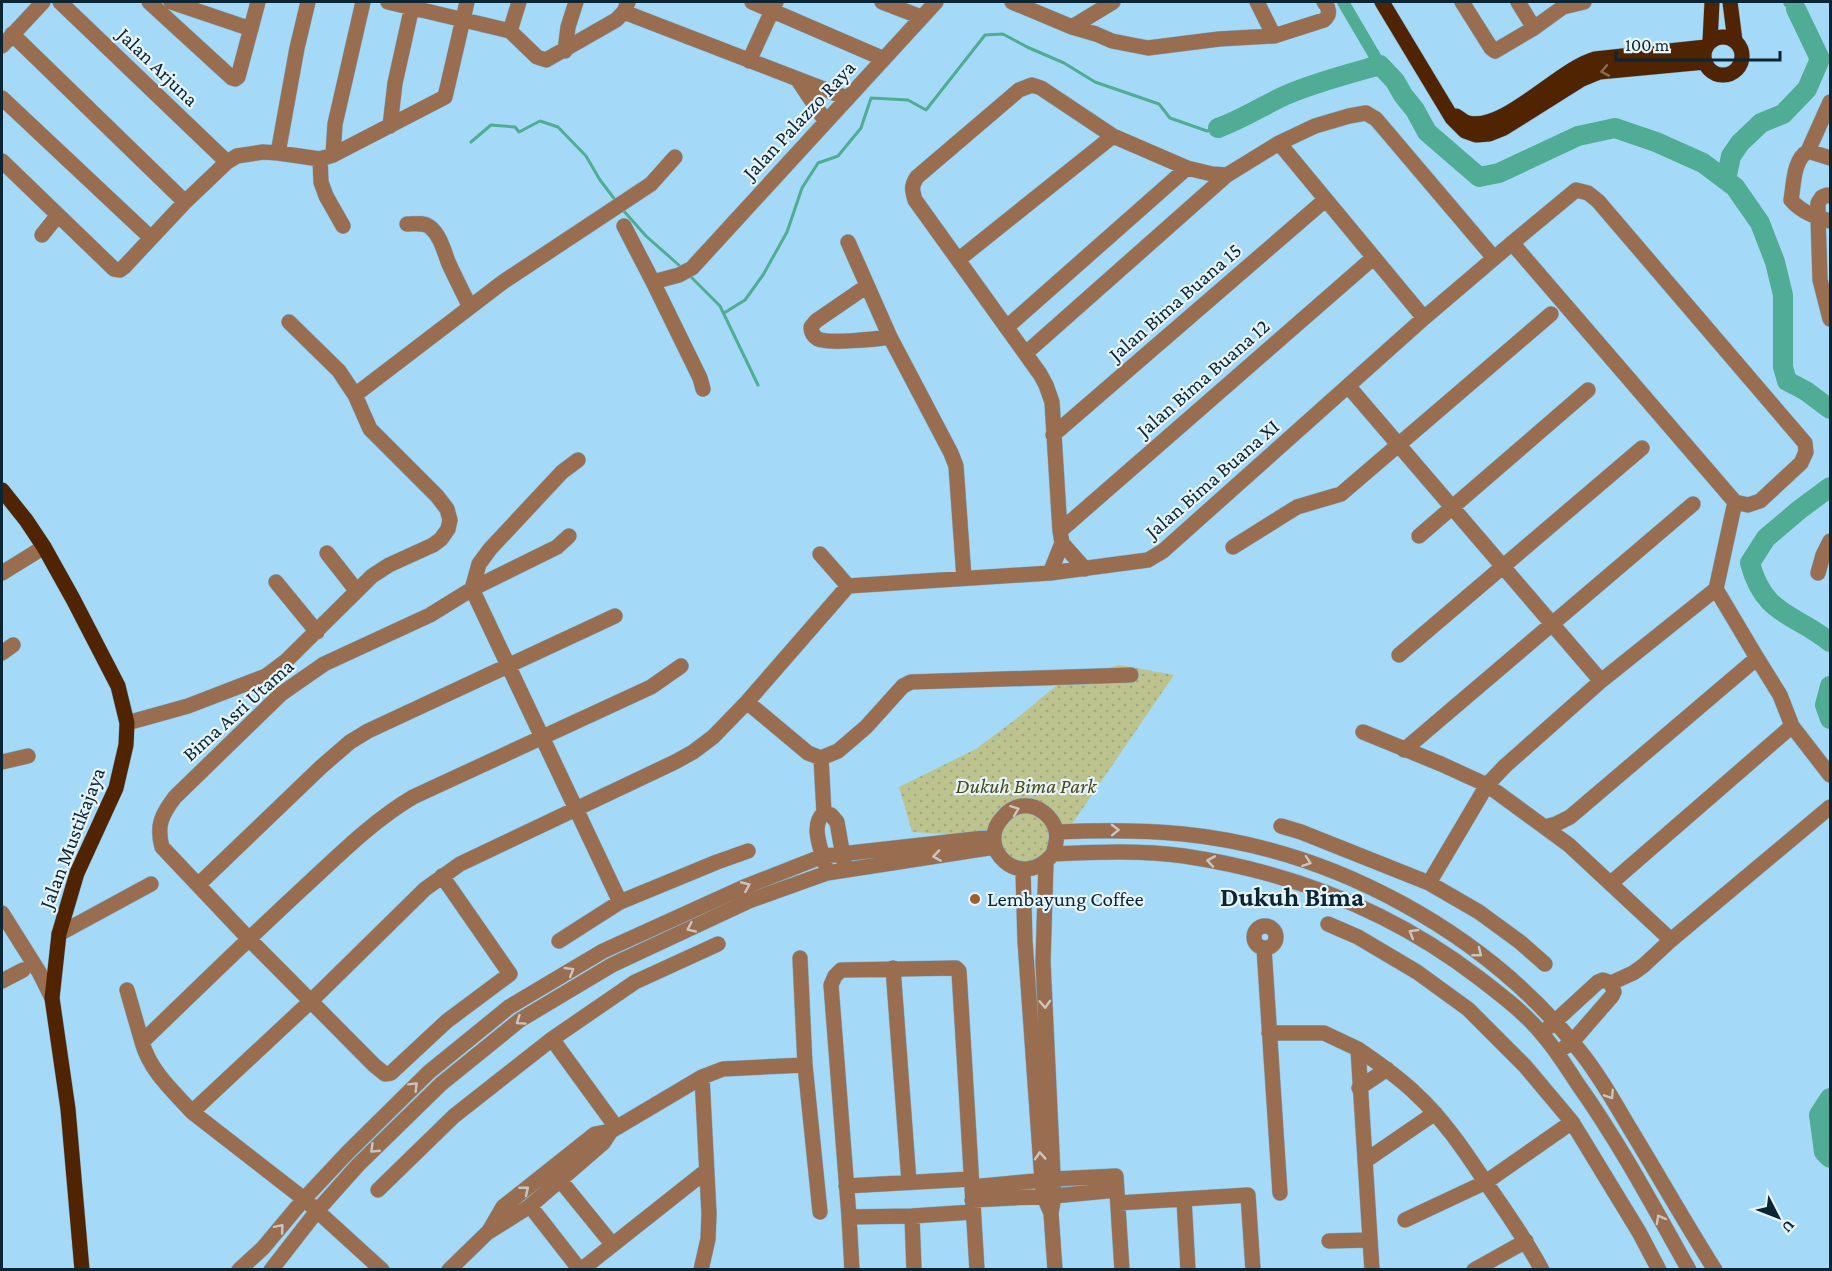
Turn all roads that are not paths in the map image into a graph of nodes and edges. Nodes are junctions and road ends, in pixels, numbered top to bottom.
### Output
1 (43, 2) edge
2 (60, 2) edge
3 (149, 2) edge
4 (171, 2) edge
5 (258, 2) edge
6 (308, 2) edge
7 (363, 2) edge
8 (388, 2) edge
9 (466, 2) edge
10 (519, 2) edge
11 (576, 2) edge
12 (752, 2) edge
13 (882, 2) edge
14 (936, 2) edge
15 (1012, 2) edge
16 (1113, 2) edge
17 (1257, 2) edge
18 (1324, 2) edge
19 (1382, 2) edge
20 (1462, 2) edge
21 (1518, 2) edge
22 (1584, 2) edge
23 (1712, 2) edge
24 (1730, 2) edge
25 (413, 4) edge
26 (774, 6) edge
27 (626, 7) edge
28 (921, 17) junction
29 (462, 20) junction
30 (1072, 27) junction
31 (1534, 28) junction
32 (251, 29) junction
33 (510, 31) junction
34 (12, 34) junction
35 (1274, 36) junction
36 (1735, 41) junction
37 (2, 46) edge
38 (1707, 50) junction
39 (564, 51) junction
40 (884, 59) junction
41 (749, 61) junction
42 (798, 80) junction
43 (2, 98) edge
44 (847, 98) junction
45 (1830, 102) edge
46 (826, 122) junction
47 (390, 126) junction
48 (1113, 136) junction
49 (1280, 143) junction
50 (1808, 151) junction
51 (278, 153) junction
52 (326, 157) junction
53 (675, 157) dead end
54 (1830, 158) edge
55 (2, 161) edge
56 (227, 162) junction
57 (1187, 168) junction
58 (1227, 175) junction
59 (1830, 196) edge
60 (1325, 200) junction
61 (185, 201) junction
62 (58, 215) junction
63 (1824, 219) edge
64 (407, 224) dead end
65 (343, 226) dead end
66 (624, 226) dead end
67 (42, 235) dead end
68 (151, 238) junction
69 (848, 242) dead end
70 (1512, 243) junction
71 (1373, 258) junction
72 (1494, 258) junction
73 (958, 260) junction
74 (653, 282) junction
75 (867, 286) junction
76 (470, 306) junction
77 (1551, 314) dead end
78 (1424, 318) junction
79 (1830, 319) edge
80 (289, 322) dead end
81 (1007, 327) junction
82 (890, 337) junction
83 (1026, 353) junction
84 (1349, 387) junction
85 (703, 389) dead end
86 (1588, 390) dead end
87 (355, 395) junction
88 (1053, 435) junction
89 (1398, 444) junction
90 (1642, 448) dead end
91 (578, 460) dead end
92 (2, 490) edge
93 (1735, 502) junction
94 (1693, 504) dead end
95 (1453, 508) junction
96 (569, 536) dead end
97 (1419, 536) dead end
98 (1061, 537) junction
99 (1830, 541) edge
100 (44, 547) junction
101 (1233, 547) dead end
102 (327, 553) dead end
103 (820, 554) dead end
104 (1503, 567) junction
105 (1085, 569) junction
106 (2, 573) edge
107 (1050, 573) junction
108 (1818, 573) dead end
109 (964, 578) junction
110 (276, 582) dead end
111 (848, 586) junction
112 (472, 589) junction
113 (1716, 589) junction
114 (356, 590) junction
115 (615, 616) dead end
116 (1552, 624) junction
117 (317, 632) junction
118 (1400, 655) dead end
119 (1757, 658) junction
120 (681, 666) dead end
121 (508, 667) junction
122 (1131, 675) dead end
123 (1601, 681) junction
124 (747, 702) junction
125 (127, 723) junction
126 (1792, 726) junction
127 (1364, 732) dead end
128 (542, 738) junction
129 (1404, 750) junction
130 (28, 756) dead end
131 (821, 758) junction
132 (2, 762) edge
133 (1830, 775) edge
134 (1487, 785) junction
135 (1830, 807) edge
136 (576, 809) junction
137 (824, 813) junction
138 (1281, 826) dead end
139 (1545, 827) junction
140 (1057, 832) junction
141 (994, 842) junction
142 (1248, 845) junction
143 (748, 851) dead end
144 (842, 853) junction
145 (823, 856) junction
146 (1049, 858) junction
147 (1245, 867) junction
148 (845, 870) junction
149 (1023, 870) junction
150 (827, 873) junction
151 (442, 876) junction
152 (1429, 883) junction
153 (1611, 883) junction
154 (151, 884) dead end
155 (198, 885) junction
156 (620, 902) junction
157 (2, 913) edge
158 (1328, 924) dead end
159 (59, 934) junction
160 (249, 939) junction
161 (560, 940) dead end
162 (1671, 940) junction
163 (717, 944) dead end
164 (1264, 948) dead end
165 (800, 958) dead end
166 (1043, 962) junction
167 (1027, 963) junction
168 (1545, 964) dead end
169 (893, 968) junction
170 (23, 970) dead end
171 (2, 981) edge
172 (1611, 983) junction
173 (127, 990) dead end
174 (52, 998) junction
175 (311, 1001) junction
176 (1555, 1022) junction
177 (1542, 1033) junction
178 (1269, 1034) junction
179 (552, 1039) junction
180 (142, 1042) junction
181 (1572, 1042) junction
182 (1358, 1049) junction
183 (1558, 1053) junction
184 (805, 1065) junction
185 (1386, 1069) junction
186 (702, 1077) junction
187 (1359, 1088) junction
188 (192, 1112) junction
189 (1435, 1113) junction
190 (1572, 1122) junction
191 (614, 1129) junction
192 (1365, 1161) junction
193 (706, 1171) junction
194 (560, 1180) junction
195 (1048, 1180) junction
196 (909, 1182) junction
197 (1486, 1182) junction
198 (846, 1186) junction
199 (378, 1190) dead end
200 (1280, 1193) dead end
201 (972, 1195) junction
202 (1049, 1197) junction
203 (1117, 1197) junction
204 (303, 1199) junction
205 (1184, 1199) junction
206 (530, 1206) junction
207 (317, 1211) junction
208 (820, 1212) dead end
209 (912, 1216) junction
210 (849, 1217) junction
211 (1405, 1220) dead end
212 (487, 1233) junction
213 (1329, 1240) dead end
214 (1369, 1240) junction
215 (1526, 1241) junction
216 (612, 1244) junction
217 (82, 1269) edge
218 (239, 1269) edge
219 (271, 1269) edge
220 (382, 1269) edge
221 (449, 1269) edge
222 (581, 1269) edge
223 (700, 1269) edge
224 (852, 1269) edge
225 (914, 1269) edge
226 (977, 1269) edge
227 (1055, 1269) edge
228 (1122, 1269) edge
229 (1188, 1269) edge
230 (1253, 1269) edge
231 (1372, 1269) edge
232 (1474, 1269) edge
233 (1542, 1269) edge
234 (1659, 1269) edge
235 (1689, 1269) edge
236 (1715, 1269) edge

1 - 34 street
2 - 56 street, Jalan Arjuna
3 - 32 street
4 - 32 street
5 - 32 street
6 - 51 street
7 - 52 street
8 - 25 street
9 - 29 street
10 - 33 street
11 - 39 street
12 - 26 street
13 - 28 street
14 - 28 street, Jalan Palazzo Raya
15 - 30 street
16 - 30 street
17 - 35 street
18 - 35 street
19 - 38 main road
20 - 31 street
21 - 31 street
22 - 31 street
23 - 38 main road
24 - 36 main road
25 - 29 street
25 - 47 street
26 - 40 street
26 - 41 street
27 - 39 street
27 - 41 street
28 - 40 street, Jalan Palazzo Raya
29 - 33 street
29 - 47 street
30 - 35 street
33 - 39 street
34 - 37 street
34 - 61 street
36 - 38 main road
36 - 38 main road
40 - 44 street, Jalan Palazzo Raya
41 - 42 street
42 - 44 street
42 - 46 street
43 - 68 street
44 - 46 street, Jalan Palazzo Raya
45 - 50 street
46 - 74 street, Jalan Palazzo Raya
47 - 52 street
48 - 57 street
48 - 73 street
48 - 73 street
49 - 58 street
49 - 60 street
49 - 72 street
50 - 54 street
50 - 63 street
51 - 52 street
51 - 56 street
52 - 65 street
53 - 76 street
55 - 62 street
56 - 61 street
57 - 58 street
57 - 81 street
58 - 83 street
59 - 63 street
60 - 71 street
60 - 88 street, Jalan Bima Buana 15
61 - 68 street
62 - 67 street
62 - 68 street
63 - 79 street
64 - 76 street
66 - 74 street
69 - 75 street
70 - 72 street, Jalan Bima Buana XI
70 - 93 street
70 - 93 street, Jalan Bima Buana XI
71 - 78 street
71 - 98 street, Jalan Bima Buana 12
72 - 78 street, Jalan Bima Buana XI
73 - 81 street
74 - 85 street
75 - 82 street
75 - 82 street
76 - 87 street
77 - 89 street
78 - 84 street, Jalan Bima Buana XI
80 - 87 street
81 - 83 street
82 - 109 street
83 - 88 street
84 - 89 street
84 - 105 street, Jalan Bima Buana XI
86 - 95 street
87 - 114 street
88 - 98 street
89 - 95 street
89 - 101 street
90 - 104 street
91 - 112 street
92 - 100 main road, Jalan Mustikajaya
93 - 113 street
94 - 116 street
95 - 97 street
95 - 104 street
96 - 112 street, Bima Asri Utama
98 - 105 street
98 - 107 street
99 - 108 street
100 - 106 street
100 - 125 main road, Jalan Mustikajaya
102 - 114 street
103 - 111 street
104 - 116 street
104 - 118 street
105 - 107 street, Jalan Bima Buana XI
107 - 109 street, Jalan Bima Buana XI
109 - 111 street, Jalan Bima Buana XI
110 - 117 street
111 - 124 street
112 - 121 street
112 - 155 street, Bima Asri Utama
113 - 119 street
113 - 123 street
114 - 117 street
115 - 121 street
116 - 123 street
116 - 129 street
117 - 125 street
119 - 126 street
119 - 139 street
120 - 128 street
121 - 128 street
121 - 155 street
122 - 131 street
123 - 134 street
124 - 131 street
124 - 136 street
125 - 159 main road, Jalan Mustikajaya
126 - 133 street
126 - 153 street
127 - 129 street
128 - 136 street
128 - 160 street
129 - 134 street
130 - 132 street
131 - 137 street
134 - 139 street
134 - 152 street
135 - 162 street
136 - 151 street
136 - 156 street
137 - 144 street
137 - 145 street
138 - 152 street
139 - 153 street
141 -> 140 street
140 -> 142 street
140 - 146 street
141 - 144 street
141 -> 148 street
141 - 149 street
142 - 147 street
142 -> 176 street
143 - 156 street
144 - 145 street
144 - 148 street
145 - 150 street
204 -> 145 street
147 -> 146 street
146 - 149 street
146 - 166 street
177 -> 147 street
148 - 150 street
149 - 167 street
150 -> 207 street
151 - 175 street
151 - 175 street, Bima Asri Utama
152 - 168 street
153 - 162 street
154 - 159 street
155 - 160 street, Bima Asri Utama
156 - 161 street
157 - 174 street
158 - 190 street
159 - 174 main road, Jalan Mustikajaya
160 - 175 street, Bima Asri Utama
160 - 180 street
162 - 172 street
163 - 179 street
164 - 178 street
165 - 184 street
166 - 167 street
166 -> 195 street
195 -> 167 street
169 - 196 street
169 - 198 street
169 - 201 street
170 - 171 street
172 - 176 street
172 - 181 street
173 - 180 street
174 - 217 main road, Jalan Mustikajaya
175 - 188 street
176 - 177 street
176 - 181 street
177 - 183 street
178 - 182 street
178 - 200 street
179 - 191 street
179 - 199 street
180 - 188 street
181 - 183 street
181 -> 236 street
182 - 185 street
182 - 187 street
235 -> 183 street
184 - 186 street
184 - 208 street
185 - 187 street
185 - 189 street
186 - 191 street
186 - 193 street
187 - 192 street
188 - 204 street
189 - 192 street
189 - 197 street
190 - 197 street
190 - 234 street
191 - 194 street
212 -> 191 street
192 - 214 street
193 - 216 street
193 - 223 street
194 - 206 street
194 - 216 street
195 - 201 street
195 - 202 street
195 - 203 street
196 - 198 street
196 - 201 street
197 - 211 street
197 - 215 street
198 - 210 street
201 - 202 street
201 - 209 street
201 - 226 street
202 - 203 street
202 - 227 street
203 - 205 street
203 - 228 street
204 - 207 street
218 -> 204 street
205 - 229 street
205 - 230 street
206 - 212 street
206 - 222 street
207 - 219 street
207 - 220 street
209 - 210 street
209 - 225 street
210 - 224 street
212 - 221 street
213 - 214 street
214 - 231 street
215 - 232 street
215 - 233 street
216 - 222 street

